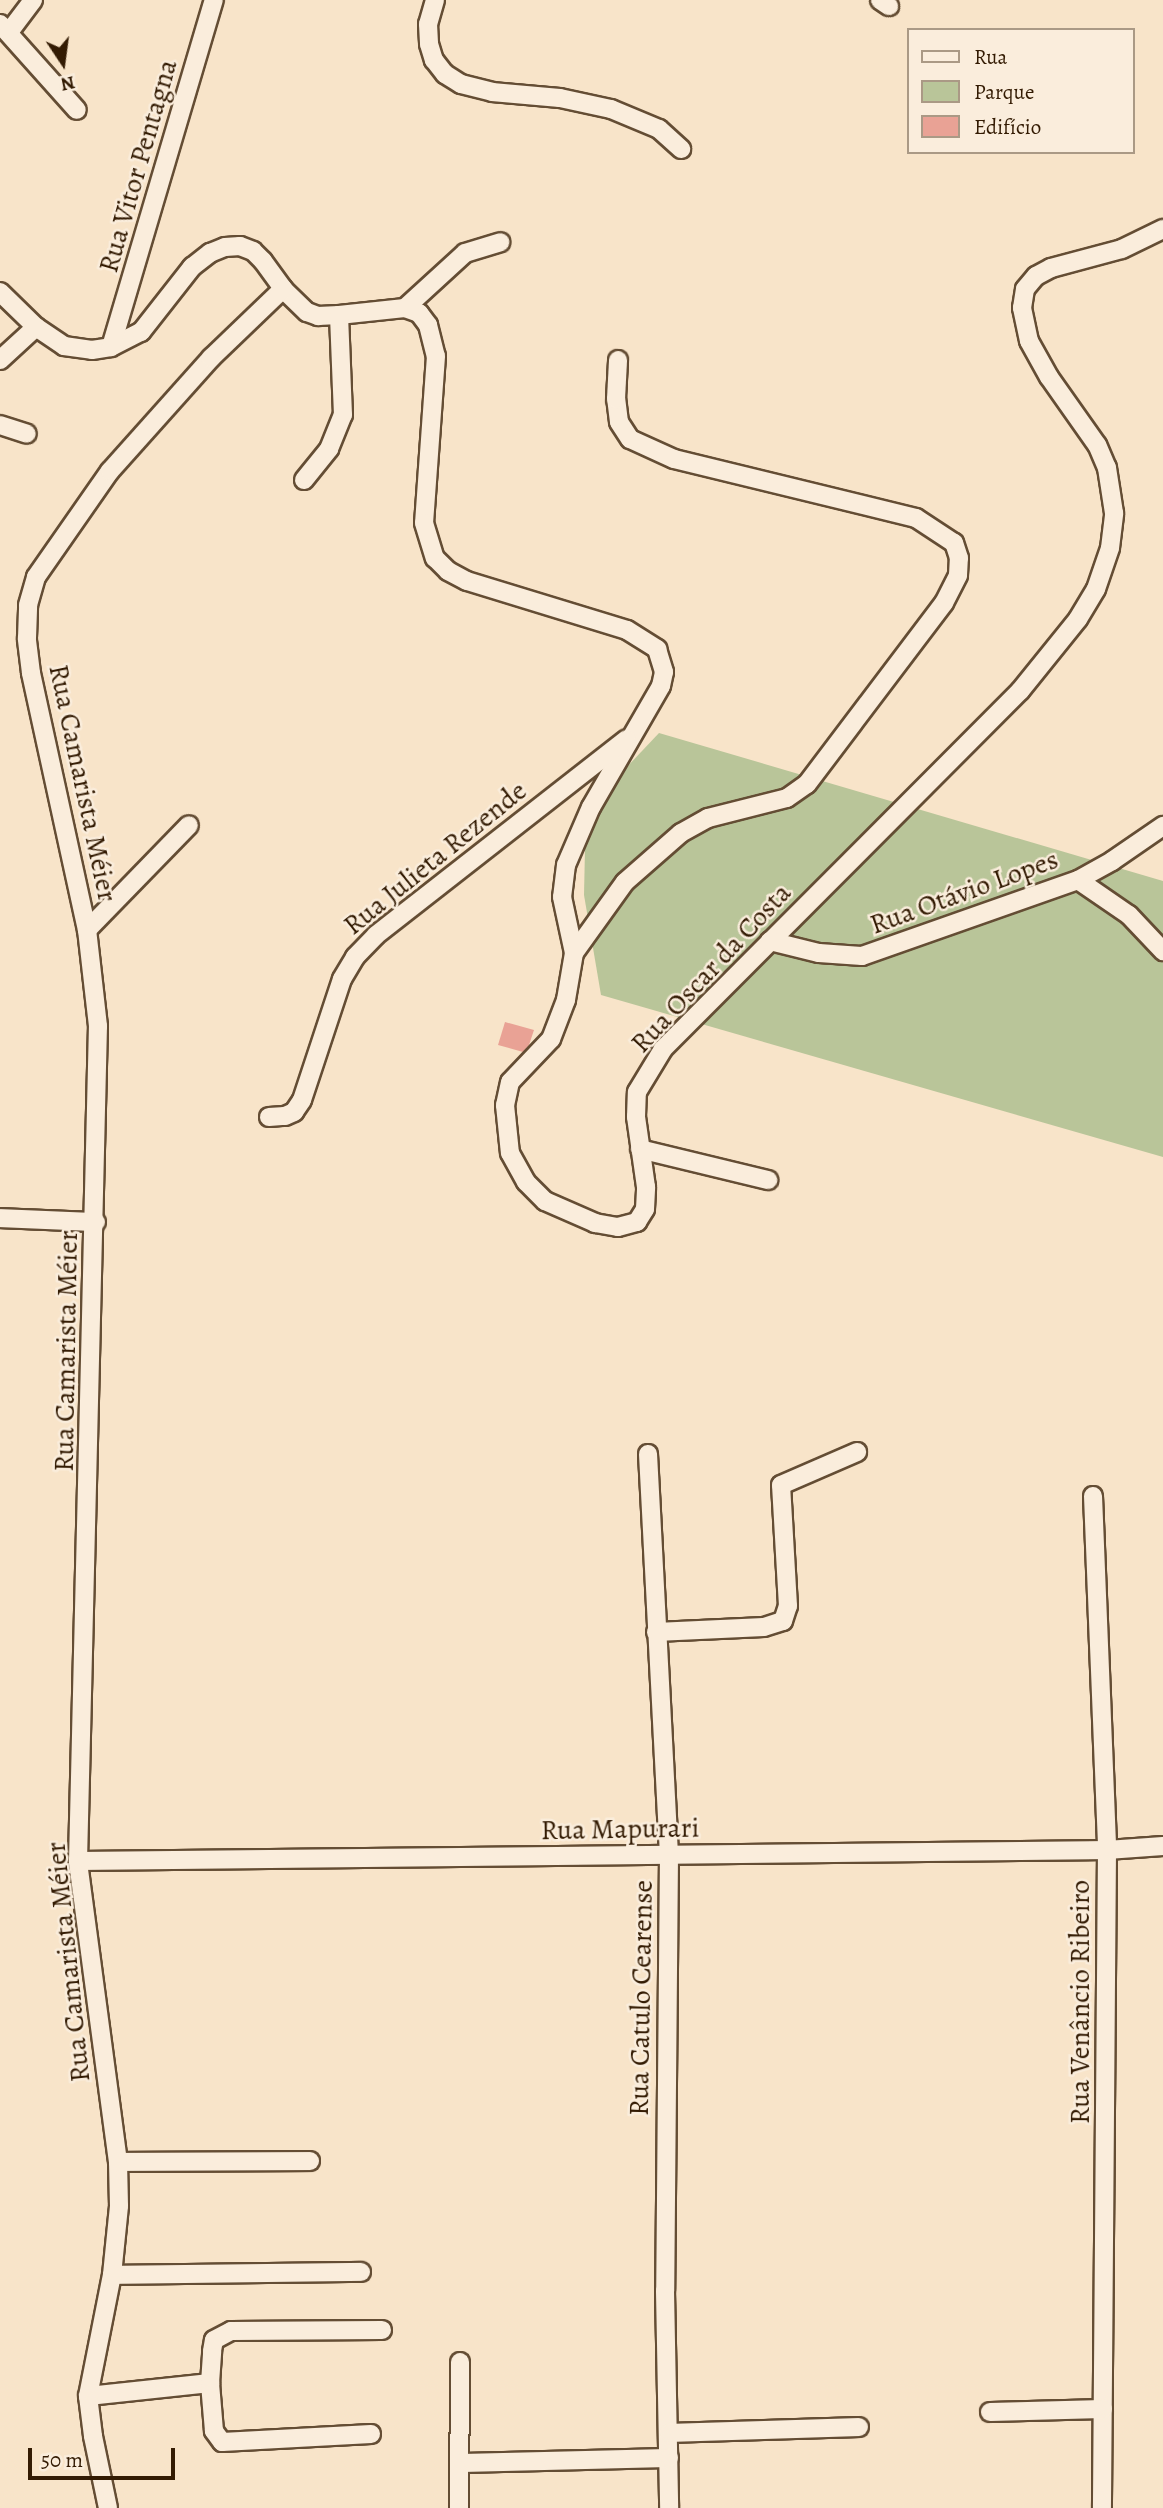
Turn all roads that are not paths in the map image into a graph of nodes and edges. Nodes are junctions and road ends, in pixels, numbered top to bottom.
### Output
1 (33, 0) edge
2 (214, 0) edge
3 (435, 0) edge
4 (4, 28) edge
5 (77, 110) dead end
6 (681, 149) dead end
7 (1163, 229) edge
8 (500, 242) dead end
9 (283, 289) junction
10 (0, 292) edge
11 (405, 308) junction
12 (340, 315) junction
13 (36, 327) junction
14 (111, 347) junction
15 (618, 359) dead end
16 (0, 360) edge
17 (0, 425) edge
18 (27, 433) dead end
19 (304, 480) dead end
20 (635, 733) junction
21 (189, 825) dead end
22 (1163, 826) edge
23 (1077, 880) junction
24 (88, 930) junction
25 (770, 940) junction
26 (1163, 951) edge
27 (574, 953) junction
28 (268, 1117) dead end
29 (640, 1149) junction
30 (768, 1180) dead end
31 (0, 1218) edge
32 (96, 1222) junction
33 (856, 1452) dead end
34 (649, 1454) dead end
35 (1093, 1496) dead end
36 (656, 1632) junction
37 (1163, 1846) edge
38 (1107, 1850) junction
39 (669, 1855) junction
40 (78, 1861) junction
41 (310, 2161) dead end
42 (118, 2162) junction
43 (361, 2272) dead end
44 (112, 2275) junction
45 (382, 2330) dead end
46 (460, 2362) dead end
47 (210, 2384) junction
48 (88, 2396) junction
49 (1103, 2409) junction
50 (990, 2412) dead end
51 (859, 2427) dead end
52 (668, 2433) junction
53 (371, 2434) dead end
54 (669, 2458) junction
55 (461, 2463) junction
56 (108, 2508) edge
57 (460, 2508) edge
58 (669, 2508) edge
59 (1102, 2508) edge

1 - 4 street
2 - 14 street, Rua Vitor Pentagna
3 - 6 street
4 - 5 street
7 - 25 street, Rua Oscar da Costa
8 - 11 street
9 - 12 street
9 - 14 street
9 - 24 street, Rua Camarista Méier
10 - 13 street
11 - 12 street
11 - 20 street, Rua Oscar da Costa
12 - 19 street
13 - 14 street
13 - 16 street
15 - 27 street
17 - 18 street
20 - 27 street, Rua Oscar da Costa
20 - 28 street, Rua Julieta Rezende
21 - 24 street
22 - 23 street, Rua Otávio Lopes
23 - 25 street, Rua Otávio Lopes
23 - 26 street
24 - 32 street, Rua Camarista Méier
25 - 29 street, Rua Oscar da Costa
27 - 29 street, Rua Oscar da Costa
29 - 30 street
31 - 32 street
32 - 40 street, Rua Camarista Méier
33 - 36 street
34 - 36 street, Rua Catulo Cearense
35 - 38 street, Rua Venâncio Ribeiro
36 - 39 street, Rua Catulo Cearense
37 - 38 street, Rua Mapurari
38 - 39 street, Rua Mapurari
38 - 49 street, Rua Venâncio Ribeiro
39 - 40 street, Rua Mapurari
39 - 52 street, Rua Catulo Cearense
40 - 42 street, Rua Camarista Méier
41 - 42 street
42 - 44 street, Rua Camarista Méier
43 - 44 street
44 - 48 street, Rua Camarista Méier
45 - 47 street
46 - 55 street
47 - 48 street
47 - 53 street
48 - 56 street, Rua Camarista Méier
49 - 50 street
49 - 59 street, Rua Venâncio Ribeiro
51 - 52 street
52 - 54 street, Rua Catulo Cearense
54 - 55 street
54 - 58 street, Rua Catulo Cearense
55 - 57 street

